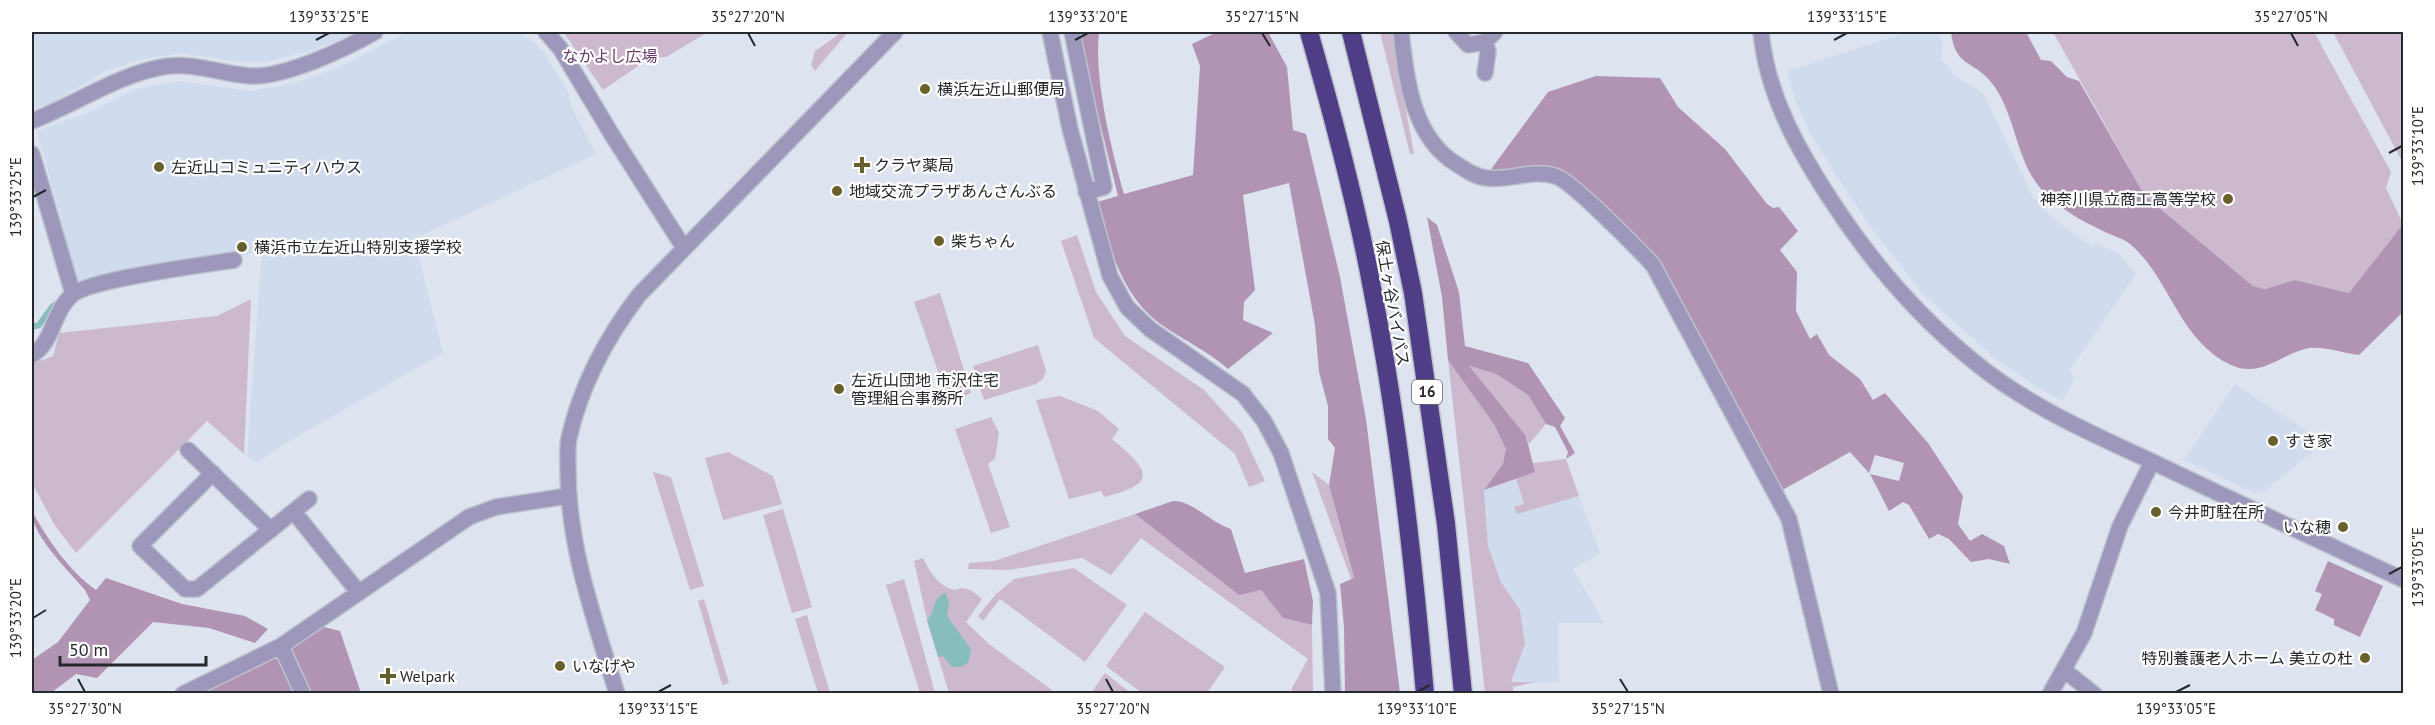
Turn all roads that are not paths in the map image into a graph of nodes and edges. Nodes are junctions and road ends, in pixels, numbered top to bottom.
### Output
1 (375, 32) edge
2 (546, 32) edge
3 (895, 32) edge
4 (1050, 32) edge
5 (1072, 32) edge
6 (1309, 32) edge
7 (1351, 32) edge
8 (1401, 32) edge
9 (1456, 32) edge
10 (1756, 33) edge
11 (1490, 37) edge
12 (1485, 73) dead end
13 (32, 121) edge
14 (32, 154) edge
15 (1086, 192) junction
16 (684, 248) junction
17 (234, 260) dead end
18 (73, 294) junction
19 (32, 355) edge
20 (188, 450) dead end
21 (2152, 462) junction
22 (213, 473) junction
23 (568, 496) junction
24 (309, 499) dead end
25 (294, 512) junction
26 (271, 530) junction
27 (2403, 580) edge
28 (359, 593) junction
29 (281, 646) junction
30 (2064, 670) junction
31 (183, 693) edge
32 (303, 693) edge
33 (617, 693) edge
34 (1333, 693) edge
35 (1425, 693) edge
36 (1463, 693) edge
37 (1831, 693) edge
38 (2050, 693) edge
39 (2094, 693) edge

1 - 13 street
2 - 16 street
3 - 16 street
4 - 15 street
5 - 15 street
6 - 35 highway, 保土ヶ谷バイパス / 16
7 - 36 highway, 保土ヶ谷バイパス / 16
8 - 37 street
9 - 11 street
10 - 21 street
11 - 12 street
14 - 18 street
15 - 34 street
16 - 23 street
17 - 18 street
18 - 19 street
20 - 22 street
21 - 27 street
21 - 30 street
22 - 26 street
22 - 26 street
23 - 28 street
23 - 33 street
24 - 25 street
25 - 26 street
25 - 28 street
28 - 29 street
29 - 31 street
29 - 32 street
30 - 38 street
30 - 39 street

